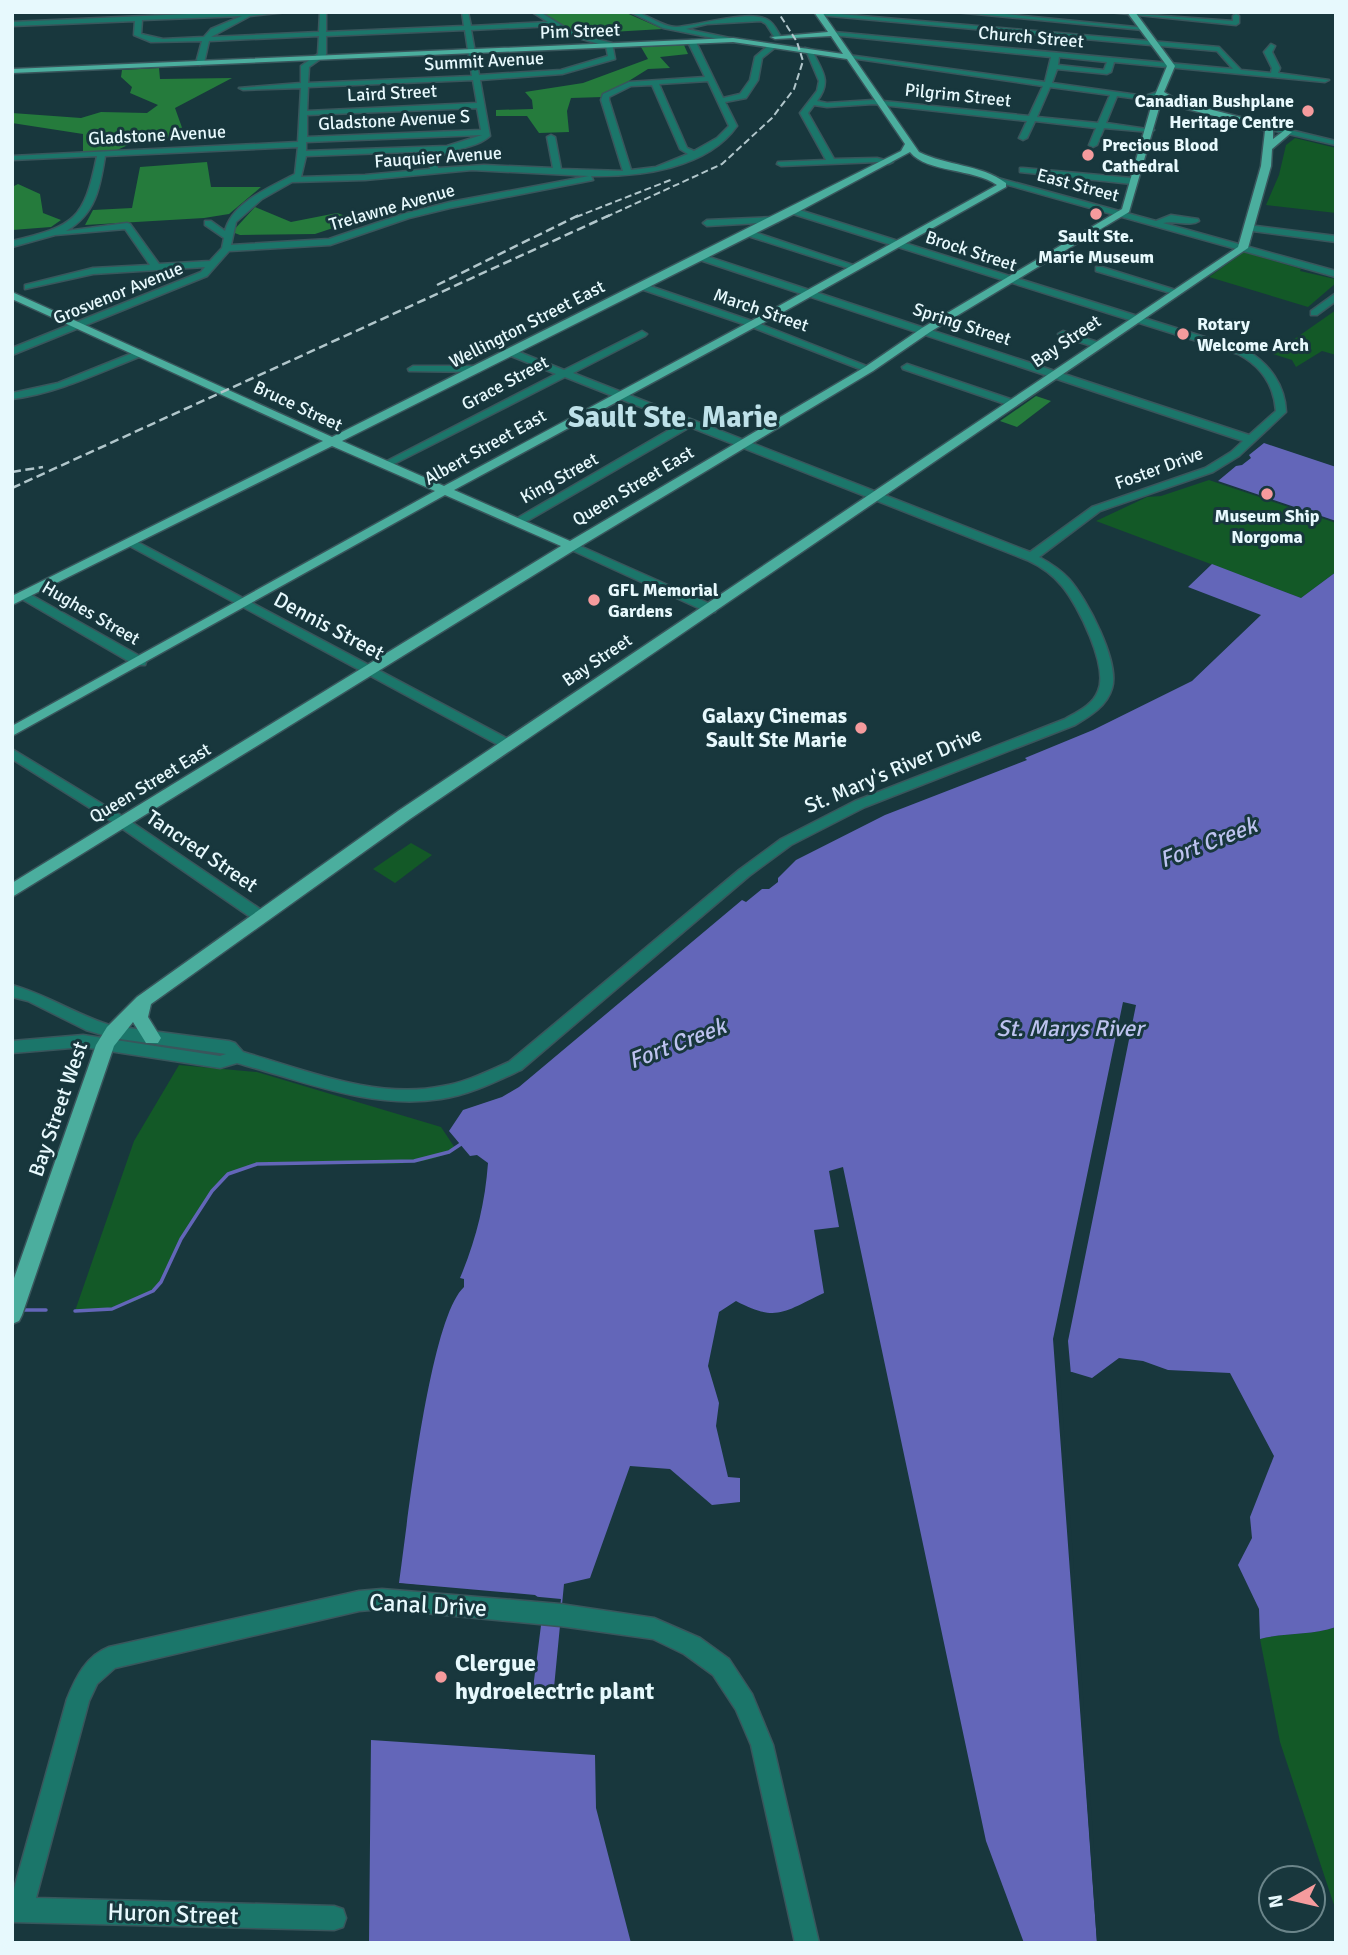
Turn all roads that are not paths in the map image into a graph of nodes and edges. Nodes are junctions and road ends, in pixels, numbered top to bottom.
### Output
1 (38, 12) edge
2 (284, 12) edge
3 (323, 12) edge
4 (465, 12) edge
5 (536, 12) edge
6 (633, 12) edge
7 (703, 12) edge
8 (958, 12) edge
9 (1112, 12) edge
10 (251, 13) edge
11 (819, 13) edge
12 (1132, 13) edge
13 (180, 14) edge
14 (108, 16) edge
15 (199, 16) junction
16 (738, 16) edge
17 (1236, 16) dead end
18 (139, 18) junction
19 (726, 21) junction
20 (34, 23) junction
21 (12, 24) edge
22 (556, 24) junction
23 (226, 26) junction
24 (469, 28) junction
25 (1143, 28) junction
26 (676, 29) junction
27 (323, 34) junction
28 (834, 34) junction
29 (252, 37) junction
30 (204, 39) junction
31 (733, 40) junction
32 (692, 41) junction
33 (773, 43) junction
34 (1154, 43) junction
35 (609, 46) junction
36 (1271, 46) dead end
37 (808, 50) junction
38 (472, 51) junction
39 (1055, 54) junction
40 (848, 57) junction
41 (316, 58) junction
42 (1111, 60) junction
43 (201, 63) junction
44 (1171, 66) junction
45 (1054, 67) junction
46 (12, 71) edge
47 (1239, 72) junction
48 (1274, 75) junction
49 (477, 78) junction
50 (710, 79) junction
51 (1325, 80) dead end
52 (654, 82) junction
53 (305, 86) junction
54 (1047, 86) junction
55 (243, 88) dead end
56 (1160, 93) junction
57 (1114, 94) junction
58 (1146, 98) junction
59 (721, 102) junction
60 (813, 102) junction
61 (880, 103) junction
62 (482, 104) junction
63 (1178, 104) junction
64 (1155, 106) junction
65 (304, 113) junction
66 (1031, 119) junction
67 (1261, 124) junction
68 (1101, 125) junction
69 (1150, 130) junction
70 (486, 132) junction
71 (1288, 132) junction
72 (551, 136) dead end
73 (1023, 138) dead end
74 (303, 142) junction
75 (1336, 143) edge
76 (1093, 145) dead end
77 (908, 146) junction
78 (448, 148) junction
79 (1267, 148) junction
80 (102, 153) junction
81 (694, 154) junction
82 (302, 155) junction
83 (12, 158) edge
84 (893, 160) junction
85 (928, 160) junction
86 (831, 162) junction
87 (782, 164) dead end
88 (557, 169) junction
89 (434, 170) junction
90 (1023, 170) dead end
91 (628, 173) junction
92 (606, 175) junction
93 (990, 177) junction
94 (292, 180) junction
95 (1132, 181) junction
96 (1003, 186) junction
97 (1033, 190) junction
98 (793, 211) junction
99 (1119, 213) junction
100 (775, 220) junction
101 (1195, 221) dead end
102 (208, 223) dead end
103 (707, 223) dead end
104 (1155, 223) junction
105 (1248, 228) junction
106 (748, 233) junction
107 (47, 235) junction
108 (1336, 239) edge
109 (228, 243) junction
110 (12, 244) edge
111 (898, 244) junction
112 (1243, 248) junction
113 (700, 257) junction
114 (213, 264) junction
115 (156, 267) junction
116 (854, 267) junction
117 (1099, 269) dead end
118 (1336, 274) edge
119 (1010, 280) junction
120 (641, 286) junction
121 (28, 287) dead end
122 (810, 292) junction
123 (1177, 292) junction
124 (12, 295) edge
125 (1336, 296) edge
126 (1314, 313) dead end
127 (1140, 319) junction
128 (752, 324) junction
129 (80, 326) junction
130 (926, 330) junction
131 (642, 334) dead end
132 (1063, 334) dead end
133 (1098, 345) junction
134 (12, 352) edge
135 (140, 352) junction
136 (510, 352) junction
137 (1259, 362) joint
138 (907, 367) dead end
139 (413, 369) dead end
140 (479, 369) junction
141 (869, 369) junction
142 (562, 373) junction
143 (1055, 374) junction
144 (621, 395) junction
145 (12, 396) edge
146 (1013, 403) junction
147 (690, 422) junction
148 (307, 430) junction
149 (1252, 440) junction
150 (332, 442) junction
151 (744, 442) junction
152 (306, 454) junction
153 (386, 464) junction
154 (445, 490) junction
155 (878, 495) junction
156 (518, 522) junction
157 (130, 542) junction
158 (571, 546) junction
159 (1031, 556) junction
160 (18, 598) edge
161 (243, 603) junction
162 (711, 609) junction
163 (140, 662) junction
164 (369, 671) junction
165 (12, 732) edge
166 (509, 745) junction
167 (12, 753) edge
168 (122, 822) junction
169 (12, 891) edge
170 (261, 917) junction
171 (12, 991) edge
172 (143, 1002) junction
173 (152, 1038) junction
174 (109, 1039) junction
175 (12, 1047) edge
176 (237, 1057) junction
177 (12, 1315) edge
178 (16, 1910) edge
179 (334, 1918) dead end
180 (807, 1943) edge

1 - 20 street
2 - 10 street
3 - 27 street
4 - 24 street
5 - 22 street, Summit Avenue
6 - 26 street
7 - 19 street
8 - 25 street
9 - 12 street
10 - 15 street
10 - 23 street
11 - 28 main road
11 - 34 street
12 - 17 street
12 - 25 main road
13 - 15 street
13 - 18 street
14 - 18 street
14 - 20 street
15 - 23 street
16 - 19 street
16 - 33 street
18 - 30 street
19 - 26 street
20 - 21 street
22 - 24 street
22 - 35 street, Summit Avenue
23 - 29 street
23 - 30 street
24 - 27 street
24 - 38 street
25 - 34 main road
26 - 31 street
27 - 29 street
27 - 41 street
28 - 33 main road, Church Street
28 - 39 street, Church Street
28 - 40 main road
29 - 30 street
30 - 43 street
31 - 32 main road, Pim Street
31 - 33 main road, Pim Street
32 - 35 main road, Pim Street
32 - 50 street
33 - 37 main road, Pim Street
33 - 59 street
34 - 44 main road
34 - 47 street
35 - 38 main road, Pim Street
35 - 49 street, Summit Avenue
36 - 48 street
37 - 40 main road, Pim Street
37 - 60 street
38 - 41 main road, Pim Street
38 - 49 street
39 - 42 street, Church Street
39 - 45 street
40 - 54 street, Pim Street
40 - 61 main road
41 - 43 main road, Pim Street
41 - 53 street
42 - 44 street, Church Street
42 - 45 street
43 - 46 main road, Pim Street
44 - 47 street, Church Street
44 - 56 main road
45 - 54 street
47 - 48 street, Church Street
48 - 51 street, Church Street
49 - 53 street, Summit Avenue
49 - 62 street
50 - 52 street
50 - 59 street
52 - 81 street
52 - 91 street
53 - 55 street, Summit Avenue
53 - 65 street
54 - 57 street, Pim Street
54 - 66 street
56 - 58 street
56 - 63 main road
56 - 64 main road
57 - 58 street, Pim Street
57 - 68 street
58 - 64 street
59 - 81 street, Fauquier Avenue
60 - 61 street, Pilgrim Street
60 - 86 street
61 - 66 street, Pilgrim Street
61 - 77 main road
62 - 65 street, Laird Street
62 - 70 street
63 - 64 main road
63 - 67 main road
64 - 69 main road
65 - 74 street
66 - 68 street, Pilgrim Street
66 - 73 street
67 - 71 street
67 - 79 main road
68 - 69 street, Pilgrim Street
68 - 76 street
69 - 95 main road
70 - 74 street, Gladstone Avenue S
70 - 78 street
71 - 75 street
71 - 79 main road
72 - 88 street
74 - 80 street, Gladstone Avenue
74 - 82 street
77 - 84 main road, Wellington Street East
77 - 85 main road, East Street
78 - 82 street
78 - 89 street
79 - 105 main road
80 - 83 street, Gladstone Avenue
80 - 107 street
81 - 91 street, Fauquier Avenue
82 - 94 street
84 - 85 main road
84 - 86 street
84 - 98 main road, Wellington Street East
85 - 93 main road, East Street
86 - 87 street
88 - 89 street, Fauquier Avenue
88 - 92 street, Fauquier Avenue
89 - 94 street, Fauquier Avenue
90 - 95 street
91 - 92 street, Fauquier Avenue
92 - 109 street, Trelawne Avenue
93 - 96 main road
93 - 97 street, East Street
94 - 109 street, Grosvenor Avenue
95 - 99 main road
96 - 97 street
96 - 111 main road, Albert Street East
97 - 99 street, East Street
98 - 100 main road, Wellington Street East
98 - 111 street, Brock Street
99 - 104 street, East Street
99 - 119 main road, Queen Street East
100 - 103 street
100 - 106 main road, Wellington Street East
101 - 104 street
102 - 109 street
104 - 112 street, East Street
105 - 108 street
105 - 112 main road
106 - 113 main road, Wellington Street East
106 - 116 street
107 - 110 street
107 - 115 street
109 - 114 street, Grosvenor Avenue
111 - 116 main road, Albert Street East
111 - 119 street, Brock Street
112 - 118 street, East Street
112 - 123 main road, Bay Street
113 - 120 main road, Wellington Street East
113 - 122 street, Spring Street
114 - 115 street
114 - 129 street, Grosvenor Avenue
115 - 121 street
116 - 122 main road, Albert Street East
117 - 123 street
119 - 127 street, Brock Street
119 - 130 main road, Queen Street East
120 - 128 street, March Street
120 - 136 main road, Wellington Street East
122 - 128 main road, Albert Street East
122 - 130 street, Spring Street
123 - 127 main road, Bay Street
124 - 129 main road, Bruce Street
125 - 126 street
127 - 133 main road, Bay Street
127 - 137 street, Brock Street
128 - 141 street, March Street
128 - 144 main road, Albert Street East
129 - 134 street, Grosvenor Avenue
129 - 135 main road, Bruce Street
130 - 141 main road, Queen Street East
130 - 143 street, Spring Street
131 - 142 street, Grace Street
132 - 133 street
133 - 143 main road, Bay Street
135 - 145 street
135 - 148 main road, Bruce Street
136 - 140 main road, Wellington Street East
136 - 142 street, St. Mary's River Drive
137 - 149 street, Foster Drive
138 - 146 street
139 - 140 street
140 - 150 main road, Wellington Street East
141 - 151 main road, Queen Street East
142 - 144 street, St. Mary's River Drive
142 - 153 street, Grace Street
143 - 146 main road, Bay Street
143 - 149 street, Spring Street
144 - 147 street, St. Mary's River Drive
144 - 154 main road, Albert Street East
146 - 155 main road, Bay Street
147 - 151 street, St. Mary's River Drive
147 - 156 street, King Street
148 - 150 main road, Bruce Street
148 - 152 main road
149 - 159 street, Foster Drive
150 - 152 main road, Wellington Street East
150 - 153 main road, Bruce Street
151 - 155 street, St. Mary's River Drive
151 - 158 main road, Queen Street East
152 - 157 main road, Wellington Street East
153 - 154 main road, Bruce Street
154 - 156 main road, Bruce Street
154 - 161 main road, Albert Street East
155 - 159 street, St. Mary's River Drive
155 - 162 main road, Bay Street
156 - 158 main road, Bruce Street
157 - 160 main road, Wellington Street East
157 - 161 street, Dennis Street
158 - 162 street
158 - 164 main road, Queen Street East
159 - 176 street, St. Mary's River Drive
160 - 163 street, Hughes Street
161 - 163 main road, Albert Street East
161 - 164 street, Dennis Street
162 - 166 main road, Bay Street
163 - 165 main road, Albert Street East
164 - 166 street, Dennis Street
164 - 168 main road, Queen Street East
166 - 170 main road, Bay Street
167 - 168 street, Tancred Street
168 - 169 main road, Queen Street East
168 - 170 street, Tancred Street
170 - 172 main road, Bay Street
171 - 174 street
172 - 173 main road
172 - 174 main road, Bay Street
173 - 174 street, St. Mary's River Drive
173 - 176 street, St. Mary's River Drive
174 - 175 street
174 - 176 street, St. Mary's River Drive
174 - 177 main road, Bay Street West
178 - 179 street, Huron Street
178 - 180 street, Canal Drive

